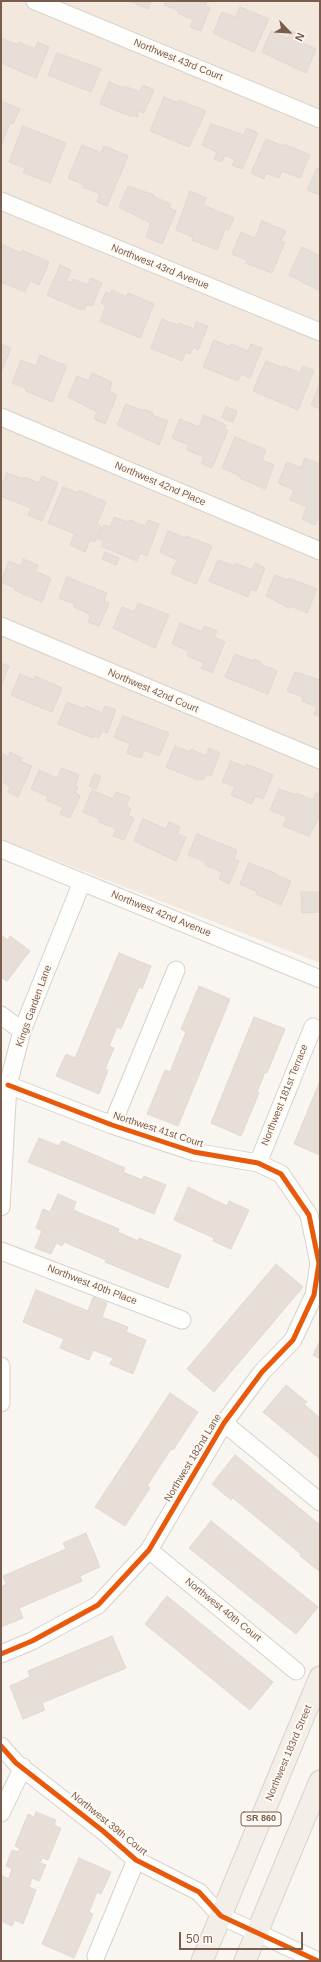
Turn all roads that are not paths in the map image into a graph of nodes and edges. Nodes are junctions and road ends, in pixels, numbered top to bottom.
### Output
1 (35, 1) edge
2 (320, 119) edge
3 (1, 201) edge
4 (320, 332) edge
5 (1, 417) edge
6 (320, 551) edge
7 (1, 626) edge
8 (313, 758) edge
9 (1, 849) edge
10 (82, 882) junction
11 (176, 970) dead end
12 (320, 979) edge
13 (1, 1015) edge
14 (313, 1027) dead end
15 (22, 1031) junction
16 (8, 1085) junction
17 (112, 1125) junction
18 (258, 1163) junction
19 (1, 1207) edge
20 (315, 1211) edge
21 (1, 1250) edge
22 (317, 1297) edge
23 (182, 1320) dead end
24 (1, 1366) edge
25 (1, 1399) edge
26 (224, 1423) junction
27 (320, 1502) edge
28 (149, 1550) junction
29 (1, 1654) edge
30 (296, 1671) dead end
31 (320, 1677) edge
32 (1, 1746) edge
33 (23, 1767) junction
34 (320, 1781) edge
35 (1, 1813) edge
36 (136, 1860) junction
37 (221, 1916) junction
38 (256, 1934) junction
39 (280, 1954) edge
40 (96, 1956) dead end
41 (202, 1961) edge
42 (245, 1961) edge
43 (318, 1961) edge

1 - 2 street, Northwest 43rd Court
3 - 4 street, Northwest 43rd Avenue
5 - 6 street, Northwest 42nd Place
7 - 8 street, Northwest 42nd Court
9 - 10 street, Northwest 42nd Avenue
10 - 12 street, Northwest 42nd Avenue
10 - 15 street, Kings Garden Lane
11 - 17 street
13 - 15 street
14 - 18 street, Northwest 181st Terrace
15 - 16 street, Kings Garden Lane
16 - 17 street, Northwest 41st Court
16 - 19 street, Kings Garden Lane
17 - 18 street, Northwest 41st Court
18 - 20 street, Northwest 41st Court
20 - 22 street, Northwest 182nd Lane
21 - 23 street, Northwest 40th Place
22 - 26 street, Northwest 182nd Lane
24 - 25 street
26 - 27 street
26 - 28 street, Northwest 182nd Lane
28 - 29 street, Northwest 182nd Lane
28 - 30 street, Northwest 40th Court
31 - 37 main road, Northwest 183rd Street / SR 860
32 - 33 street, Northwest 39th Court
33 - 35 street
33 - 36 street, Northwest 39th Court
34 - 38 main road
36 - 37 street, Northwest 39th Court
36 - 40 street
37 - 38 street, Northwest 39th Court
37 - 41 main road, Northwest 183rd Street / SR 860
38 - 39 street, Northwest 39th Court
38 - 42 main road
39 - 43 street, Northwest 39th Court

